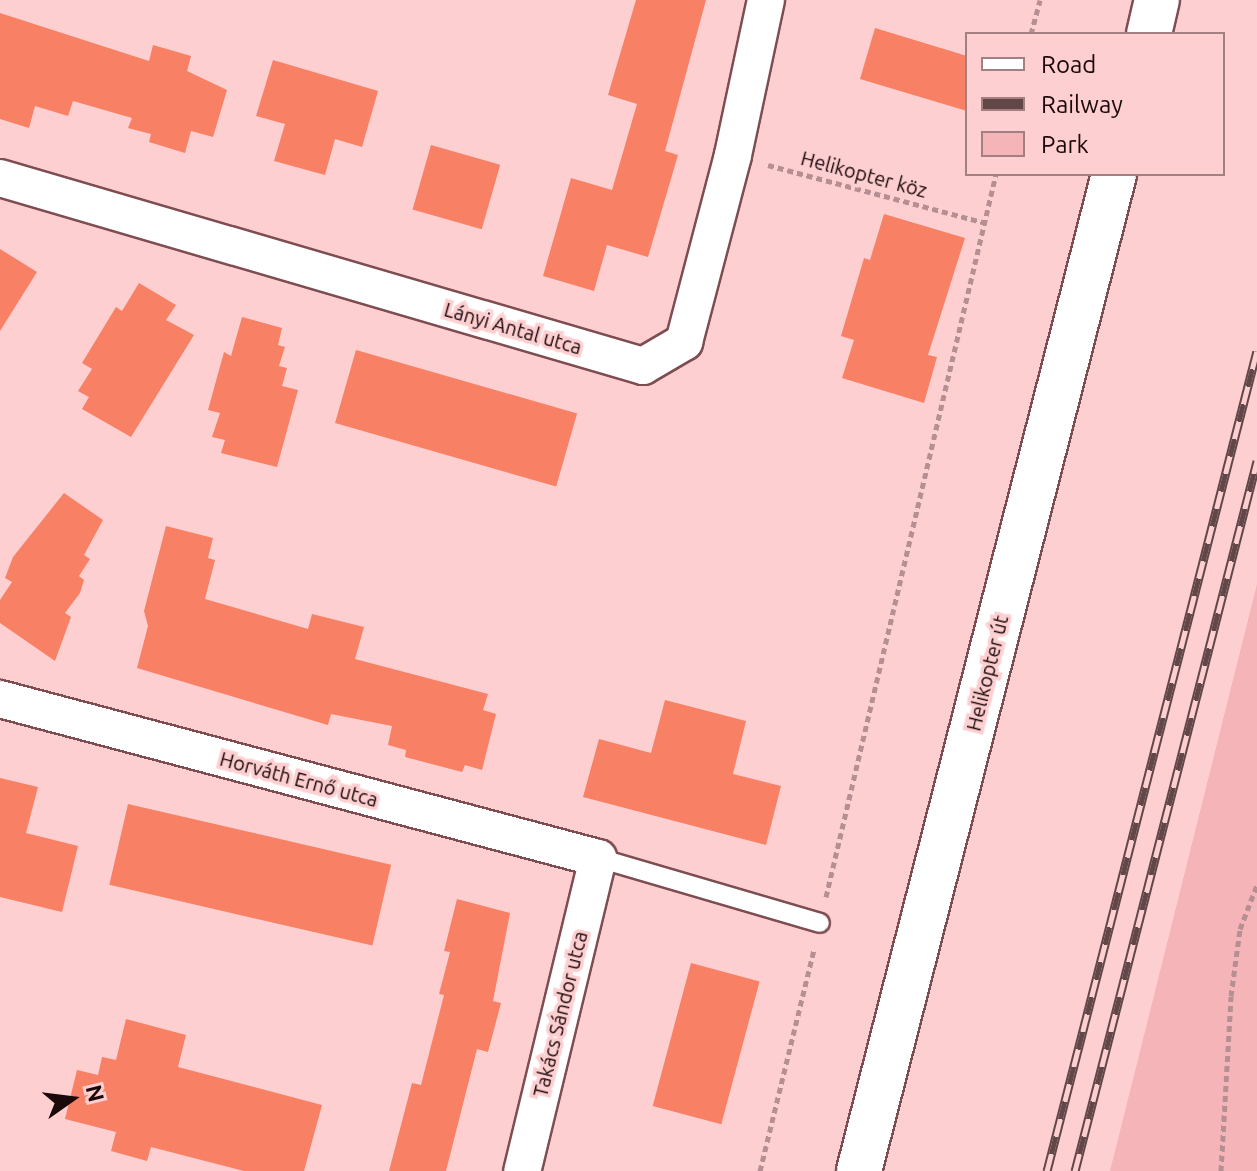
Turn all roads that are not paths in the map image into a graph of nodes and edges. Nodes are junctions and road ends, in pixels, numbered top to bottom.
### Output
1 (766, 0) edge
2 (1157, 0) edge
3 (1149, 32) edge
4 (1113, 176) edge
5 (0, 178) edge
6 (0, 699) edge
7 (598, 858) junction
8 (820, 923) road end
9 (522, 1171) edge
10 (859, 1171) edge

1 - 5 street, Lányi Antal utca
2 - 3 street
4 - 10 street, Helikopter út
6 - 7 street, Horváth Ernő utca
7 - 8 lane
7 - 9 street, Takács Sándor utca

